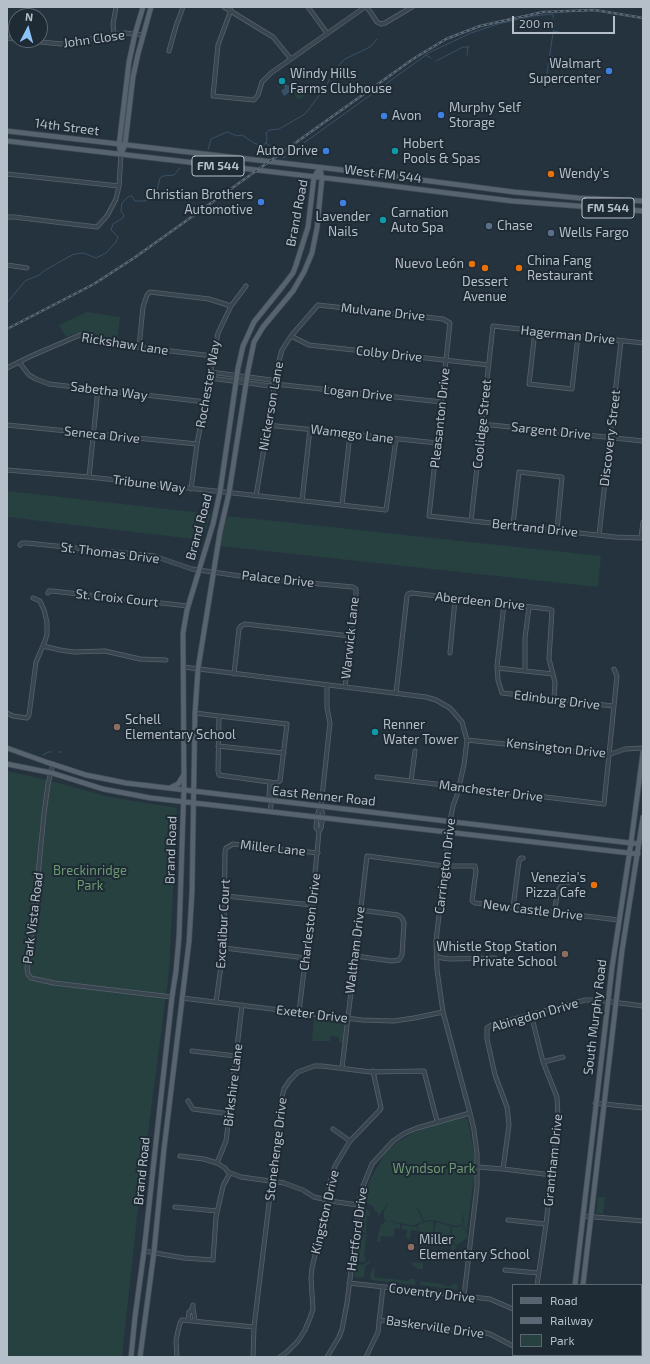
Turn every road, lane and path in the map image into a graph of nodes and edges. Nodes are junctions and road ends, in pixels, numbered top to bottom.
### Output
1 (116, 7) edge
2 (143, 7) edge
3 (151, 7) edge
4 (183, 7) edge
5 (224, 7) edge
6 (308, 7) edge
7 (366, 7) edge
8 (412, 7) edge
9 (231, 10) junction
10 (327, 33) junction
11 (135, 34) junction
12 (114, 35) junction
13 (143, 35) junction
14 (48, 43) edge
15 (169, 51) dead end
16 (291, 59) junction
17 (127, 76) junction
18 (133, 77) junction
19 (7, 131) edge
20 (7, 141) edge
21 (119, 145) junction
22 (125, 145) junction
23 (121, 154) junction
24 (320, 168) junction
25 (7, 174) edge
26 (314, 177) junction
27 (322, 178) junction
28 (412, 179) junction
29 (119, 186) junction
30 (472, 186) junction
31 (411, 189) junction
32 (470, 196) junction
33 (574, 197) junction
34 (643, 201) edge
35 (573, 206) junction
36 (643, 212) edge
37 (7, 217) edge
38 (308, 227) junction
39 (317, 228) junction
40 (7, 265) edge
41 (27, 268) dead end
42 (246, 286) dead end
43 (318, 305) joint
44 (231, 306) junction
45 (448, 320) joint
46 (493, 326) joint
47 (535, 331) junction
48 (291, 336) junction
49 (578, 336) junction
50 (621, 341) junction
51 (643, 343) edge
52 (139, 347) junction
53 (213, 356) junction
54 (446, 360) junction
55 (19, 362) junction
56 (489, 365) junction
57 (7, 368) edge
58 (210, 372) junction
59 (210, 378) junction
60 (237, 379) junction
61 (246, 380) junction
62 (275, 384) junction
63 (98, 389) junction
64 (206, 402) junction
65 (442, 402) junction
66 (482, 424) junction
67 (7, 425) edge
68 (267, 425) junction
69 (310, 429) junction
70 (93, 434) junction
71 (350, 434) junction
72 (610, 438) junction
73 (396, 439) junction
74 (643, 441) edge
75 (437, 443) junction
76 (197, 444) junction
77 (7, 470) edge
78 (89, 478) junction
79 (191, 489) junction
80 (220, 492) junction
81 (229, 493) junction
82 (256, 496) junction
83 (302, 501) junction
84 (342, 505) junction
85 (429, 516) joint
86 (471, 521) junction
87 (643, 522) edge
88 (513, 525) junction
89 (557, 530) junction
90 (598, 535) junction
91 (20, 545) dead end
92 (199, 570) junction
93 (214, 571) junction
94 (356, 589) joint
95 (48, 593) dead end
96 (33, 598) dead end
97 (456, 599) junction
98 (504, 604) junction
99 (188, 606) junction
100 (529, 607) junction
101 (351, 636) junction
102 (43, 646) junction
103 (450, 653) dead end
104 (166, 660) dead end
105 (184, 667) junction
106 (497, 668) junction
107 (198, 669) junction
108 (614, 669) dead end
109 (525, 671) junction
110 (234, 674) junction
111 (553, 674) junction
112 (327, 685) junction
113 (345, 687) junction
114 (396, 693) junction
115 (554, 699) junction
116 (613, 706) junction
117 (195, 713) junction
118 (7, 714) edge
119 (219, 716) junction
120 (467, 740) junction
121 (218, 746) junction
122 (7, 748) edge
123 (643, 748) edge
124 (415, 751) dead end
125 (643, 752) edge
126 (284, 753) junction
127 (608, 755) junction
128 (7, 764) edge
129 (53, 764) junction
130 (52, 773) junction
131 (184, 773) junction
132 (377, 778) dead end
133 (270, 782) junction
134 (278, 782) junction
135 (411, 782) junction
136 (459, 787) junction
137 (165, 788) junction
138 (184, 790) junction
139 (193, 791) junction
140 (272, 800) junction
141 (183, 802) junction
142 (193, 803) junction
143 (321, 806) junction
144 (270, 811) junction
145 (317, 816) junction
146 (322, 817) junction
147 (643, 817) edge
148 (450, 821) junction
149 (319, 831) junction
150 (448, 832) junction
151 (631, 842) junction
152 (641, 844) edge
153 (228, 846) joint
154 (318, 853) junction
155 (629, 853) junction
156 (640, 854) edge
157 (366, 856) joint
158 (523, 858) dead end
159 (444, 866) junction
160 (569, 882) dead end
161 (226, 896) junction
162 (180, 903) junction
163 (191, 903) junction
164 (312, 906) junction
165 (513, 908) junction
166 (360, 910) junction
167 (554, 913) junction
168 (619, 920) junction
169 (224, 948) junction
170 (355, 956) junction
171 (436, 957) junction
172 (306, 958) junction
173 (495, 958) dead end
174 (172, 997) junction
175 (182, 998) junction
176 (608, 1001) junction
177 (216, 1002) junction
178 (616, 1002) junction
179 (242, 1005) junction
180 (643, 1006) edge
181 (299, 1012) junction
182 (443, 1012) junction
183 (531, 1014) junction
184 (347, 1018) junction
185 (192, 1051) dead end
186 (236, 1056) junction
187 (563, 1057) dead end
188 (543, 1062) junction
189 (342, 1068) junction
190 (373, 1071) junction
191 (188, 1102) dead end
192 (595, 1103) junction
193 (604, 1104) junction
194 (643, 1108) edge
195 (470, 1113) junction
196 (230, 1114) junction
197 (437, 1122) junction
198 (333, 1130) dead end
199 (350, 1141) junction
200 (180, 1156) dead end
201 (216, 1163) junction
202 (478, 1167) junction
203 (503, 1169) junction
204 (230, 1173) junction
205 (552, 1175) junction
206 (272, 1181) junction
207 (326, 1200) junction
208 (358, 1205) junction
209 (175, 1207) dead end
210 (217, 1211) junction
211 (582, 1216) junction
212 (590, 1216) junction
213 (508, 1220) dead end
214 (643, 1221) edge
215 (546, 1224) junction
216 (144, 1251) junction
217 (154, 1252) junction
218 (505, 1270) dead end
219 (538, 1273) junction
220 (349, 1283) junction
221 (537, 1284) edge
222 (575, 1284) edge
223 (583, 1284) edge
224 (383, 1287) junction
225 (464, 1296) junction
226 (512, 1308) edge
227 (188, 1320) junction
228 (379, 1320) junction
229 (195, 1321) junction
230 (254, 1327) junction
231 (512, 1345) edge
232 (131, 1357) edge
233 (140, 1357) edge
234 (177, 1357) edge
235 (253, 1357) edge
236 (280, 1357) edge
237 (327, 1357) edge
238 (366, 1357) edge

1 - 12 street
2 - 11 main road
3 - 13 main road
4 - 15 street
5 - 9 street
6 - 10 street
7 - 8 street
7 - 10 street
9 - 16 street
9 - 16 street
10 - 16 street
11 - 12 street, John Close
11 - 13 street, John Close
11 - 17 main road
12 - 14 street, John Close
13 - 18 main road
17 - 18 main road
17 - 21 main road
18 - 22 main road
19 - 21 main road, 14th Street
20 - 23 main road, 14th Street
21 - 22 main road, 14th Street
21 - 23 main road
22 - 23 main road
22 - 24 main road, West FM 544 / FM 544
23 - 26 main road, West FM 544 / FM 544
23 - 29 street
24 - 26 main road, Brand Road
24 - 27 main road, Brand Road
24 - 28 main road, West FM 544 / FM 544
25 - 29 street
26 - 27 main road, West FM 544 / FM 544
26 - 38 main road, Brand Road
27 - 31 main road, West FM 544 / FM 544
27 - 39 main road, Brand Road
28 - 30 main road, West FM 544 / FM 544
28 - 31 main road
29 - 37 street
30 - 32 main road
30 - 33 main road, West FM 544 / FM 544
31 - 32 main road, West FM 544 / FM 544
32 - 35 main road, West FM 544 / FM 544
33 - 34 main road, West FM 544 / FM 544
33 - 35 main road
35 - 36 main road, West FM 544 / FM 544
38 - 39 main road
38 - 60 main road, Brand Road
39 - 61 main road, Brand Road
40 - 41 street
42 - 44 street, Rochester Way
43 - 45 street, Mulvane Drive
43 - 48 street, Nickerson Lane
44 - 52 street
44 - 53 street, Rochester Way
45 - 54 street, Pleasanton Drive
46 - 47 street, Hagerman Drive
46 - 56 street, Coolidge Street
47 - 49 street, Hagerman Drive
47 - 49 street
48 - 54 street, Colby Drive
48 - 62 street, Nickerson Lane
49 - 50 street, Hagerman Drive
50 - 51 street, Hagerman Drive
50 - 72 street, Discovery Street
52 - 53 street, Rickshaw Lane
52 - 55 street, Rickshaw Lane
53 - 58 street, Rochester Way
54 - 56 street, Colby Drive
54 - 65 street, Pleasanton Drive
55 - 57 street, Rickshaw Lane
55 - 63 street, Sabetha Way
56 - 66 street, Coolidge Street
58 - 59 street, Rochester Way
58 - 60 street, Logan Drive
59 - 60 street, Logan Drive
59 - 64 street, Rochester Way
60 - 61 street, Logan Drive
60 - 80 main road, Brand Road
61 - 62 street, Logan Drive
61 - 81 main road, Brand Road
62 - 65 street, Logan Drive
62 - 68 street, Nickerson Lane
63 - 64 street, Sabetha Way
63 - 70 street
64 - 76 street, Rochester Way
65 - 75 street, Pleasanton Drive
66 - 72 street, Sargent Drive
66 - 86 street, Coolidge Street
67 - 70 street, Seneca Drive
68 - 69 street, Wamego Lane
68 - 82 street, Nickerson Lane
69 - 71 street, Wamego Lane
69 - 83 street
70 - 76 street, Seneca Drive
70 - 78 street
71 - 73 street, Wamego Lane
71 - 84 street
72 - 74 street, Sargent Drive
72 - 90 street, Discovery Street
73 - 75 street, Wamego Lane
73 - 84 street, Tribune Way
75 - 85 street, Pleasanton Drive
76 - 79 street, Rochester Way
77 - 78 street, Tribune Way
78 - 79 street, Tribune Way
79 - 80 street, Tribune Way
80 - 81 street, Tribune Way
80 - 92 main road, Brand Road
81 - 82 street, Tribune Way
81 - 93 main road, Brand Road
82 - 83 street, Tribune Way
83 - 84 street, Tribune Way
85 - 86 street, Bertrand Drive
86 - 88 street, Bertrand Drive
87 - 90 street, Bertrand Drive
88 - 89 street, Bertrand Drive
88 - 89 street
89 - 90 street, Bertrand Drive
91 - 92 street, St. Thomas Drive
92 - 93 street, Palace Drive
92 - 99 main road, Brand Road
93 - 94 street, Palace Drive
93 - 107 main road, Brand Road
94 - 101 street, Warwick Lane
95 - 99 street, St. Croix Court
96 - 102 street
97 - 98 street, Aberdeen Drive
97 - 103 street
97 - 114 street, Aberdeen Drive
98 - 100 street, Aberdeen Drive
98 - 106 street
99 - 105 main road, Brand Road
100 - 109 street
100 - 111 street, Aberdeen Drive
101 - 110 street
101 - 113 street, Warwick Lane
102 - 104 street
102 - 118 street
105 - 107 street, Carrington Drive
105 - 131 main road, Brand Road
106 - 109 street
106 - 115 street, Edinburg Drive
107 - 110 street, Carrington Drive
107 - 117 main road, Brand Road
108 - 116 street
109 - 111 street
110 - 112 street, Carrington Drive
111 - 115 street
112 - 113 street, Carrington Drive
112 - 143 street, Charleston Drive
113 - 114 street, Carrington Drive
114 - 120 street, Carrington Drive
115 - 116 street, Edinburg Drive
116 - 127 street
117 - 119 street
117 - 139 main road, Brand Road
119 - 121 street
119 - 126 street
120 - 127 street, Kensington Drive
120 - 136 street, Carrington Drive
121 - 126 street
121 - 133 street
122 - 129 main road, East Renner Road
123 - 127 street, Kensington Drive
124 - 135 street
125 - 151 main road, South Murphy Road
126 - 134 street
127 - 136 street, Manchester Drive
128 - 130 main road, East Renner Road
129 - 130 street, Park Vista Road
129 - 137 main road, East Renner Road
130 - 141 main road, East Renner Road
130 - 174 street, Park Vista Road
131 - 137 main road
131 - 138 main road, Brand Road
132 - 135 street, Manchester Drive
133 - 134 street
133 - 140 street
134 - 140 street
135 - 136 street, Manchester Drive
136 - 148 street, Carrington Drive
137 - 138 main road, East Renner Road
138 - 139 main road, East Renner Road
138 - 141 main road, Brand Road
139 - 140 main road, East Renner Road
139 - 142 main road, Brand Road
140 - 143 main road, East Renner Road
140 - 144 street
141 - 142 main road, East Renner Road
141 - 162 main road, Brand Road
142 - 144 main road, East Renner Road
142 - 163 main road, Brand Road
143 - 145 street, Charleston Drive
143 - 146 street, Charleston Drive
143 - 148 main road, East Renner Road
144 - 145 main road, East Renner Road
145 - 146 main road, East Renner Road
145 - 149 street, Charleston Drive
146 - 149 street, Charleston Drive
146 - 150 main road, East Renner Road
147 - 152 main road, South Murphy Road
148 - 150 street, Carrington Drive
148 - 151 main road, East Renner Road
149 - 154 street, Charleston Drive
150 - 155 main road, East Renner Road
150 - 159 street, Carrington Drive
151 - 152 main road, East Renner Road
151 - 155 main road, South Murphy Road
152 - 156 main road, South Murphy Road
153 - 154 street, Miller Lane
153 - 161 street, Excalibur Court
154 - 164 street, Charleston Drive
155 - 156 main road, East Renner Road
155 - 168 main road, South Murphy Road
156 - 178 main road, South Murphy Road
157 - 159 street, New Castle Drive
157 - 166 street, Waltham Drive
158 - 165 street
159 - 165 street, New Castle Drive
159 - 171 street, Carrington Drive
160 - 167 street
161 - 164 street
161 - 169 street, Excalibur Court
162 - 163 main road
162 - 174 main road, Brand Road
163 - 175 main road, Brand Road
164 - 172 street, Charleston Drive
165 - 167 street, New Castle Drive
166 - 170 street, Waltham Drive
166 - 170 street
167 - 168 street, New Castle Drive
168 - 176 main road, South Murphy Road
169 - 172 street
169 - 177 street, Excalibur Court
170 - 184 street, Waltham Drive
171 - 173 street
171 - 182 street, Carrington Drive
172 - 181 street, Charleston Drive
174 - 175 main road
174 - 216 main road, Brand Road
175 - 177 street, Exeter Drive
175 - 217 main road, Brand Road
176 - 178 street, Abingdon Drive
176 - 183 street, Abingdon Drive
176 - 192 main road, South Murphy Road
177 - 179 street, Exeter Drive
178 - 180 street, Abingdon Drive
178 - 193 main road, South Murphy Road
179 - 181 street, Exeter Drive
179 - 186 street, Birkshire Lane
181 - 184 street, Exeter Drive
182 - 184 street, Exeter Drive
182 - 195 street, Carrington Drive
183 - 188 street, Grantham Drive
183 - 203 street, Abingdon Drive
184 - 189 street, Waltham Drive
185 - 186 street
186 - 196 street, Birkshire Lane
187 - 188 street
188 - 205 street, Grantham Drive
189 - 190 street, Stonehenge Drive
189 - 206 street, Stonehenge Drive
190 - 197 street, Stonehenge Drive
190 - 199 street, Kingston Drive
191 - 196 street
192 - 193 street
192 - 211 main road, South Murphy Road
193 - 194 street
193 - 212 main road, South Murphy Road
195 - 197 street, Hartford Drive
195 - 202 street, Carrington Drive
196 - 201 street, Birkshire Lane
197 - 208 street, Hartford Drive
198 - 199 street
199 - 207 street, Kingston Drive
200 - 201 street
201 - 204 street
202 - 203 street
202 - 225 street, Carrington Drive
203 - 205 street
204 - 206 street
204 - 210 street
205 - 215 street, Grantham Drive
206 - 207 street
206 - 230 street, Stonehenge Drive
207 - 208 street
207 - 236 street, Kingston Drive
208 - 220 street, Hartford Drive
209 - 210 street
210 - 217 street
211 - 212 street
211 - 222 main road, South Murphy Road
212 - 214 street
212 - 223 main road, South Murphy Road
213 - 215 street
215 - 219 street, Grantham Drive
216 - 217 street
216 - 232 main road, Brand Road
217 - 233 main road, Brand Road
218 - 219 street
219 - 221 street, Grantham Drive
220 - 224 street, Coventry Drive
220 - 237 street, Hartford Drive
224 - 225 street, Coventry Drive
224 - 228 street
225 - 226 street, Coventry Drive
227 - 229 street
227 - 229 street
227 - 234 street
228 - 231 street, Baskerville Drive
228 - 238 street
229 - 230 street
230 - 235 street, Stonehenge Drive

